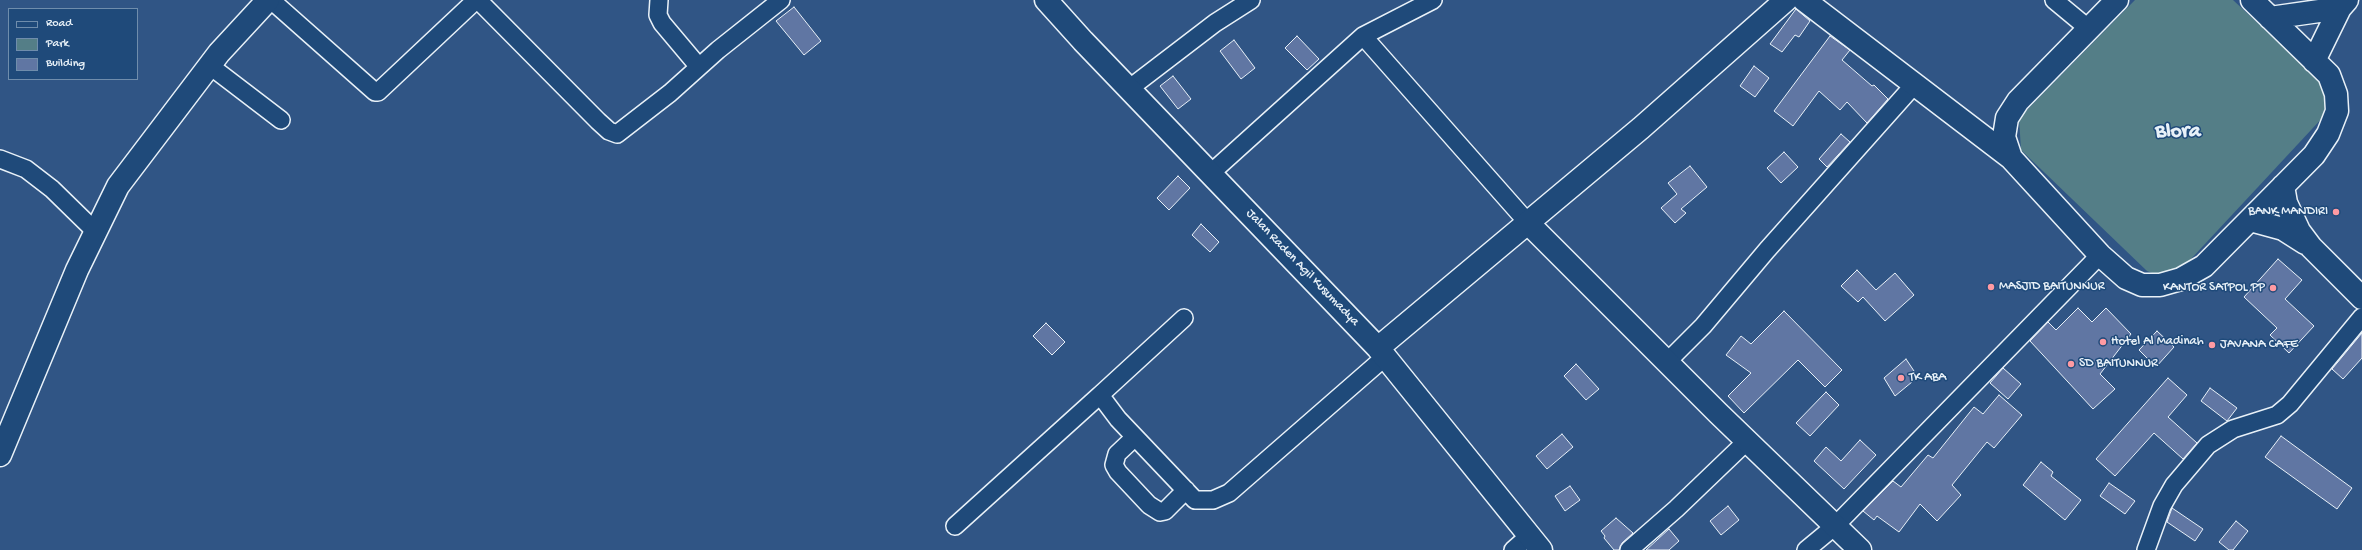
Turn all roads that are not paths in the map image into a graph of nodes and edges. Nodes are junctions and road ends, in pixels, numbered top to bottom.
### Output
1 (270, 0) edge
2 (477, 0) edge
3 (659, 0) edge
4 (781, 0) edge
5 (1046, 0) edge
6 (1251, 0) edge
7 (1434, 0) edge
8 (1786, 0) edge
9 (1804, 0) edge
10 (2054, 0) edge
11 (2116, 0) edge
12 (2252, 0) edge
13 (2343, 4) edge
14 (2270, 18) junction
15 (2089, 29) junction
16 (1363, 36) junction
17 (2314, 60) junction
18 (210, 65) junction
19 (699, 66) junction
20 (1914, 85) junction
21 (1130, 88) junction
22 (281, 120) dead end
23 (2011, 158) junction
24 (0, 159) edge
25 (1211, 173) junction
26 (2283, 186) junction
27 (2250, 220) junction
28 (1529, 224) junction
29 (96, 232) junction
30 (2311, 247) junction
31 (2100, 255) junction
32 (2362, 298) edge
33 (2362, 317) edge
34 (1184, 318) dead end
35 (1382, 353) junction
36 (1667, 362) junction
37 (1100, 395) junction
38 (1135, 436) junction
39 (1747, 441) junction
40 (0, 455) edge
41 (1186, 490) junction
42 (955, 526) dead end
43 (1835, 526) junction
44 (1536, 542) edge
45 (1513, 550) edge
46 (1629, 550) edge
47 (1806, 550) edge
48 (1860, 550) edge
49 (2146, 550) edge

1 - 2 street
1 - 18 main road
2 - 19 street
3 - 19 street
4 - 19 street
5 - 21 main road, Jalan Raden Agil Kusumadya
6 - 21 street
7 - 16 street
8 - 28 main road
9 - 20 main road
10 - 15 street
11 - 15 main road
12 - 14 main road
13 - 14 main road
13 - 17 main road
14 - 17 main road
15 - 23 main road
16 - 25 street
16 - 28 street
17 - 26 main road
18 - 22 street
18 - 29 main road
20 - 23 main road
20 - 36 street
21 - 25 main road, Jalan Raden Agil Kusumadya
23 - 31 main road
24 - 29 street
25 - 35 main road, Jalan Raden Agil Kusumadya
26 - 27 main road
26 - 30 main road
27 - 30 main road
27 - 31 main road
28 - 35 main road
28 - 36 main road
29 - 40 main road
30 - 32 main road
31 - 43 street
33 - 49 street
34 - 37 street
35 - 41 street
35 - 44 main road, Jalan Raden Agil Kusumadya
36 - 39 main road
37 - 38 street
37 - 42 street
38 - 41 street
38 - 41 street
39 - 43 main road
39 - 46 street
43 - 47 street
43 - 48 main road
44 - 45 street

